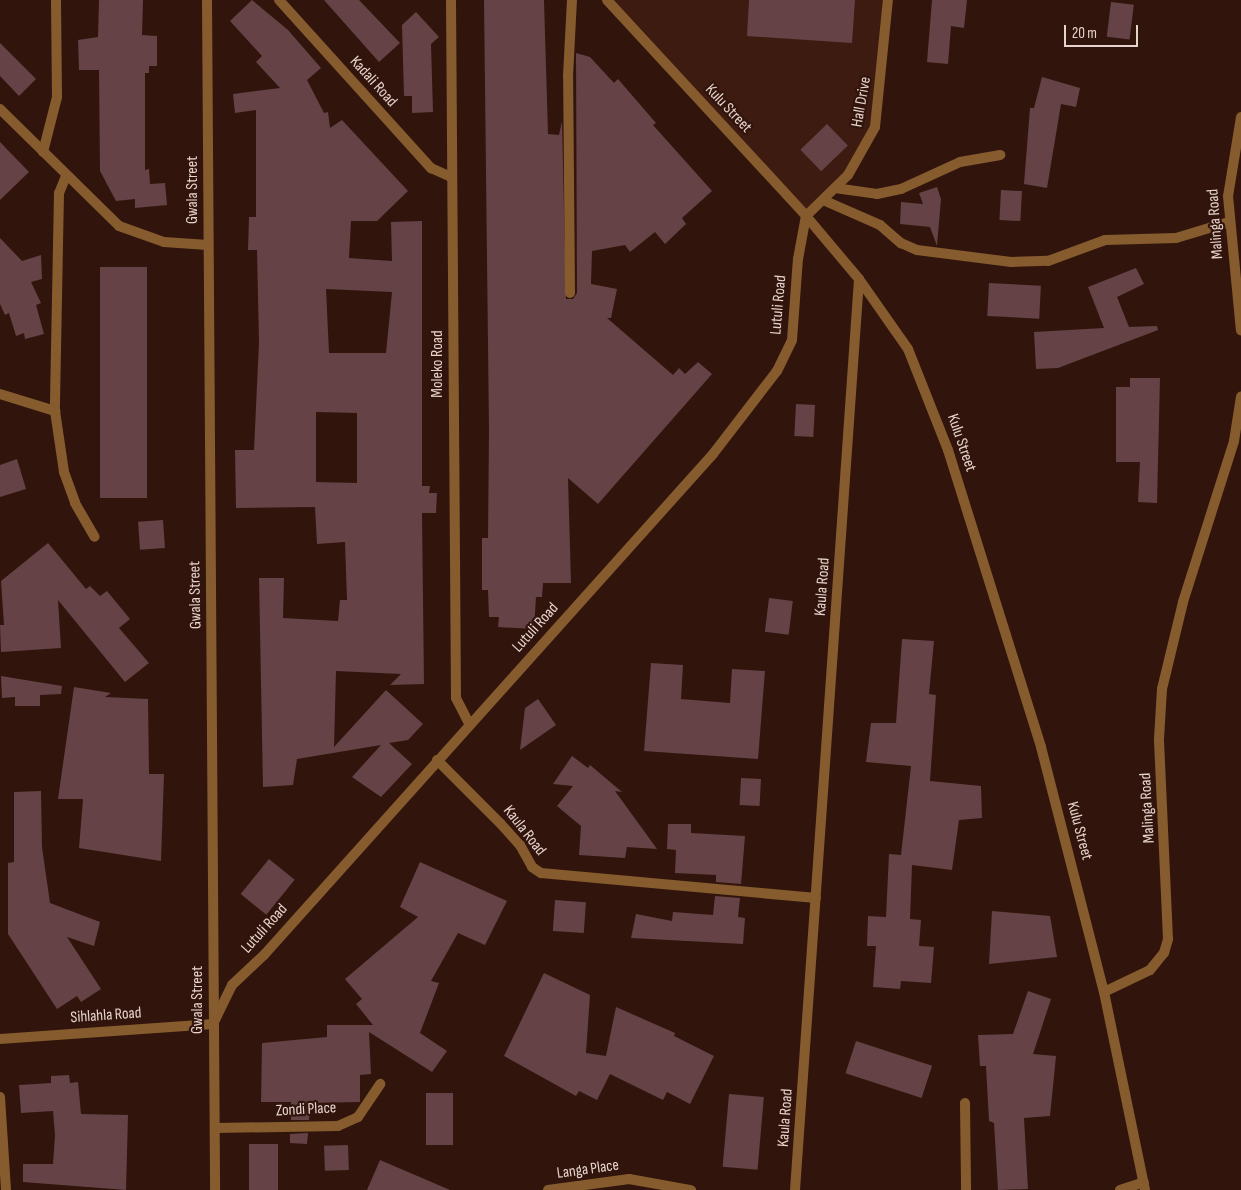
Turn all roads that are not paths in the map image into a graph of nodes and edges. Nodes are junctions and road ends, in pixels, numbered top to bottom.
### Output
1 (56, 0) edge
2 (207, 0) edge
3 (279, 0) edge
4 (451, 0) edge
5 (572, 0) edge
6 (607, 0) edge
7 (888, 0) edge
8 (0, 109) edge
9 (1241, 118) edge
10 (43, 152) junction
11 (1000, 155) dead end
12 (66, 176) junction
13 (451, 177) junction
14 (835, 188) junction
15 (823, 200) junction
16 (806, 216) junction
17 (1229, 222) junction
18 (208, 245) junction
19 (858, 279) junction
20 (570, 293) dead end
21 (1241, 330) edge
22 (0, 394) edge
23 (1241, 397) edge
24 (55, 411) junction
25 (95, 537) dead end
26 (470, 724) junction
27 (437, 760) junction
28 (816, 898) junction
29 (1104, 992) junction
30 (213, 1024) junction
31 (0, 1039) edge
32 (380, 1084) dead end
33 (0, 1097) edge
34 (965, 1103) dead end
35 (215, 1128) junction
36 (1145, 1186) edge
37 (6, 1190) edge
38 (215, 1190) edge
39 (548, 1190) edge
40 (691, 1190) edge
41 (796, 1190) edge
42 (966, 1190) edge
43 (1120, 1190) edge

1 - 10 street
2 - 18 street, Gwala Street
3 - 13 street, Kadali Road
4 - 13 street, Moleko Road
5 - 20 street
6 - 16 street, Kulu Street
7 - 14 street, Hall Drive
8 - 10 street
9 - 17 street, Malinga Road
10 - 12 street
11 - 14 street
12 - 18 street
12 - 24 street
13 - 26 street, Moleko Road
14 - 15 street, Hall Drive
15 - 16 street, Hall Drive
15 - 17 street
16 - 19 street, Kulu Street
16 - 26 street, Lutuli Road
17 - 21 street, Malinga Road
18 - 30 street, Gwala Street
19 - 28 street, Kaula Road
19 - 29 street, Kulu Street
22 - 24 street
23 - 29 street, Malinga Road
24 - 25 street
26 - 27 street, Lutuli Road
27 - 28 street, Kaula Road
27 - 30 street, Lutuli Road
28 - 41 street, Kaula Road
29 - 36 street
30 - 31 street, Sihlahla Road
30 - 35 street, Gwala Street
32 - 35 street, Zondi Place
33 - 37 street
34 - 42 street
35 - 38 street, Gwala Street
36 - 43 street
39 - 40 street, Langa Place

